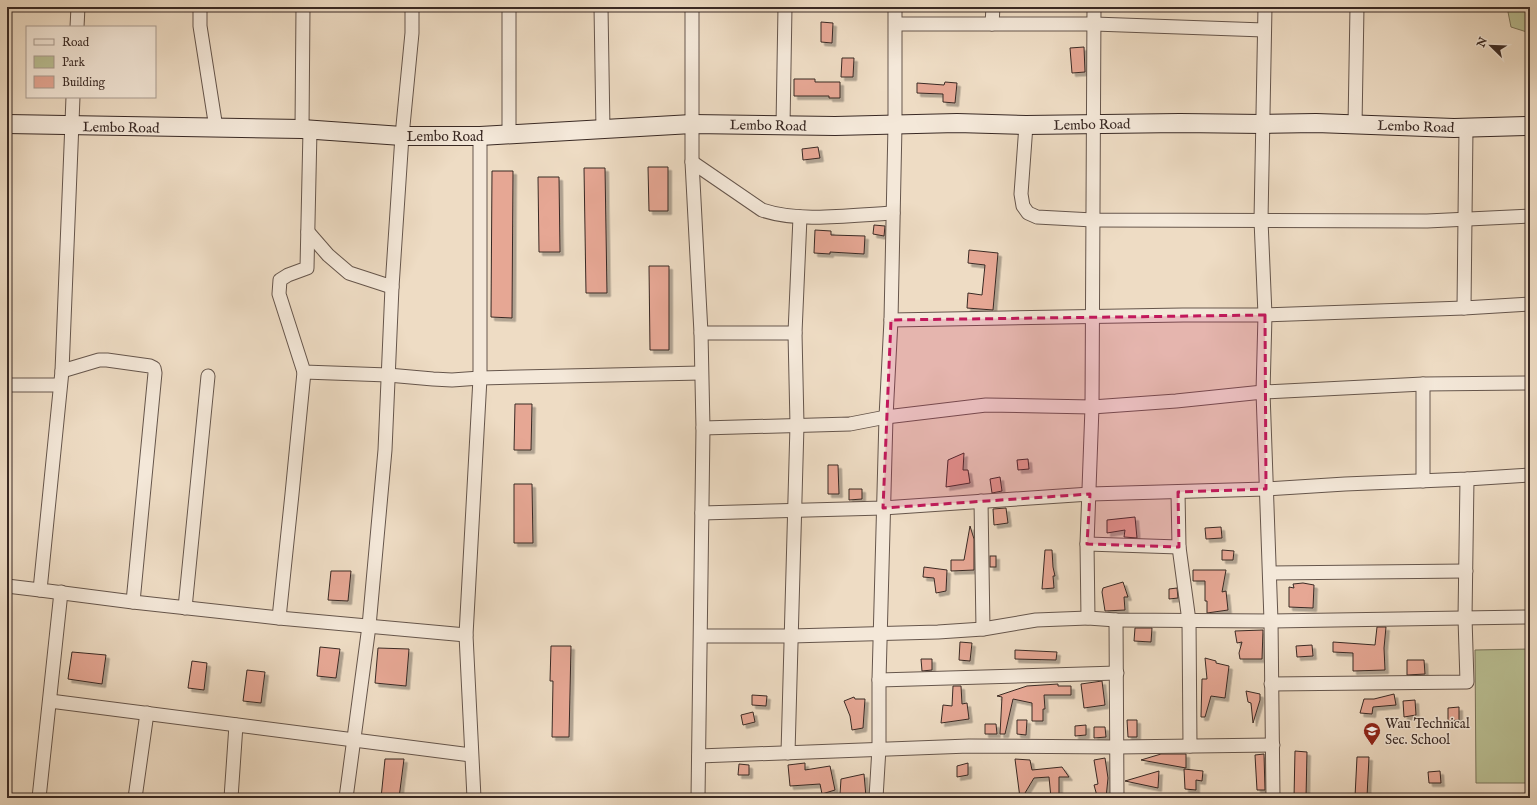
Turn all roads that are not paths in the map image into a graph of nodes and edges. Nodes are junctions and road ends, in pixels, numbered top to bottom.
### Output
1 (78, 7) edge
2 (200, 7) edge
3 (303, 7) edge
4 (412, 7) edge
5 (509, 7) edge
6 (601, 7) edge
7 (692, 7) edge
8 (785, 7) edge
9 (895, 7) edge
10 (992, 7) edge
11 (1094, 7) edge
12 (1265, 7) edge
13 (1357, 7) edge
14 (896, 24) junction
15 (992, 24) junction
16 (1094, 24) junction
17 (77, 26) edge
18 (1264, 30) junction
19 (73, 98) edge
20 (1094, 123) junction
21 (7, 124) edge
22 (692, 124) junction
23 (1263, 124) junction
24 (1355, 124) junction
25 (895, 125) junction
26 (1026, 125) junction
27 (71, 126) junction
28 (783, 126) junction
29 (1530, 126) edge
30 (216, 128) junction
31 (1466, 128) junction
32 (306, 130) junction
33 (603, 130) junction
34 (509, 135) junction
35 (402, 136) junction
36 (480, 136) junction
37 (692, 162) junction
38 (893, 213) junction
39 (1530, 216) edge
40 (800, 217) junction
41 (1465, 219) junction
42 (1093, 220) junction
43 (1261, 220) junction
44 (308, 232) junction
45 (392, 287) junction
46 (1530, 304) edge
47 (1464, 308) junction
48 (1265, 315) junction
49 (1092, 317) junction
50 (891, 320) junction
51 (701, 333) junction
52 (795, 333) junction
53 (62, 371) junction
54 (304, 372) junction
55 (701, 373) junction
56 (388, 375) junction
57 (208, 376) dead end
58 (480, 378) junction
59 (1530, 383) edge
60 (1423, 384) junction
61 (7, 385) edge
62 (60, 385) junction
63 (1263, 392) junction
64 (1092, 407) junction
65 (886, 417) junction
66 (797, 425) junction
67 (703, 428) junction
68 (1530, 475) edge
69 (1467, 479) junction
70 (1423, 481) junction
71 (1266, 489) junction
72 (1178, 492) junction
73 (1090, 494) junction
74 (981, 501) junction
75 (883, 508) junction
76 (794, 510) junction
77 (702, 513) junction
78 (1088, 544) junction
79 (1179, 547) junction
80 (1466, 571) junction
81 (1270, 573) junction
82 (7, 586) edge
83 (40, 590) junction
84 (62, 592) junction
85 (133, 602) junction
86 (186, 608) junction
87 (1530, 617) edge
88 (279, 618) junction
89 (1088, 618) junction
90 (1465, 618) junction
91 (1116, 620) junction
92 (1189, 621) junction
93 (1271, 621) junction
94 (369, 626) junction
95 (982, 629) junction
96 (880, 633) junction
97 (466, 635) junction
98 (701, 636) junction
99 (791, 636) junction
100 (1117, 674) junction
101 (879, 680) junction
102 (1271, 684) junction
103 (50, 701) junction
104 (147, 713) junction
105 (236, 725) junction
106 (353, 739) junction
107 (1190, 746) junction
108 (1273, 746) junction
109 (1117, 747) junction
110 (879, 748) junction
111 (788, 753) junction
112 (472, 755) junction
113 (699, 756) junction
114 (39, 798) edge
115 (136, 798) edge
116 (231, 798) edge
117 (346, 798) edge
118 (474, 798) edge
119 (698, 798) edge
120 (876, 798) edge
121 (1117, 798) edge
122 (1273, 798) edge

1 - 17 street
2 - 30 street
3 - 32 street
4 - 35 street
5 - 34 street
6 - 33 street
7 - 22 street
8 - 28 street
9 - 14 street
10 - 15 street
11 - 16 street
12 - 18 street
13 - 24 street
14 - 15 street
14 - 25 street
15 - 16 street
16 - 18 street
16 - 20 street
18 - 23 street
19 - 27 street
20 - 23 street, Lembo Road
20 - 26 street, Lembo Road
20 - 42 street
21 - 27 street, Lembo Road
22 - 28 street, Lembo Road
22 - 33 street, Lembo Road
22 - 37 street
23 - 24 street, Lembo Road
23 - 43 street
24 - 31 street, Lembo Road
25 - 26 street, Lembo Road
25 - 28 street, Lembo Road
25 - 38 street
26 - 42 street
27 - 30 street, Lembo Road
27 - 53 street
29 - 31 street, Lembo Road
30 - 32 street, Lembo Road
31 - 41 street
32 - 35 street, Lembo Road
32 - 44 street
33 - 34 street, Lembo Road
34 - 36 street, Lembo Road
35 - 36 street, Lembo Road
35 - 45 street
36 - 58 street
37 - 40 street
37 - 51 street
38 - 40 street
38 - 50 street
39 - 41 street
40 - 52 street
41 - 43 street
41 - 47 street
42 - 43 street
42 - 49 street
43 - 48 street
44 - 45 street
44 - 54 street
45 - 56 street
46 - 47 street
47 - 48 street
48 - 49 street
48 - 63 street
49 - 50 street
49 - 64 street
50 - 65 street
51 - 52 street
51 - 55 street
52 - 66 street
53 - 62 street
53 - 85 street
54 - 56 street
54 - 88 street
55 - 58 street
55 - 67 street
56 - 58 street
56 - 94 street
57 - 86 street
58 - 97 street
59 - 60 street
60 - 63 street
60 - 70 street
61 - 62 street
62 - 83 street
63 - 64 street
63 - 71 street
64 - 65 street
64 - 73 street
65 - 66 street
65 - 75 street
66 - 67 street
66 - 76 street
67 - 77 street
68 - 69 street
69 - 70 street
69 - 80 street
70 - 71 street
71 - 72 street
71 - 81 street
72 - 73 street
72 - 79 street
73 - 74 street
73 - 78 street
74 - 75 street
74 - 95 street
75 - 76 street
75 - 96 street
76 - 77 street
76 - 99 street
77 - 98 street
78 - 79 street
78 - 89 street
79 - 92 street
80 - 81 street
80 - 90 street
81 - 93 street
82 - 83 street
83 - 84 street
84 - 85 street
84 - 103 street
85 - 86 street
86 - 88 street
87 - 90 street
88 - 94 street
89 - 91 street
89 - 95 street
90 - 93 street
90 - 102 street
91 - 92 street
91 - 100 street
92 - 93 street
92 - 107 street
93 - 102 street
94 - 97 street
94 - 106 street
95 - 96 street
96 - 99 street
96 - 101 street
97 - 112 street
98 - 99 street
98 - 113 street
99 - 111 street
100 - 101 street
100 - 109 street
101 - 110 street
102 - 108 street
103 - 104 street
103 - 114 street
104 - 105 street
104 - 115 street
105 - 106 street
105 - 116 street
106 - 112 street
106 - 117 street
107 - 108 street
107 - 109 street
108 - 122 street
109 - 110 street
109 - 121 street
110 - 111 street
110 - 120 street
111 - 113 street
112 - 118 street
113 - 119 street

